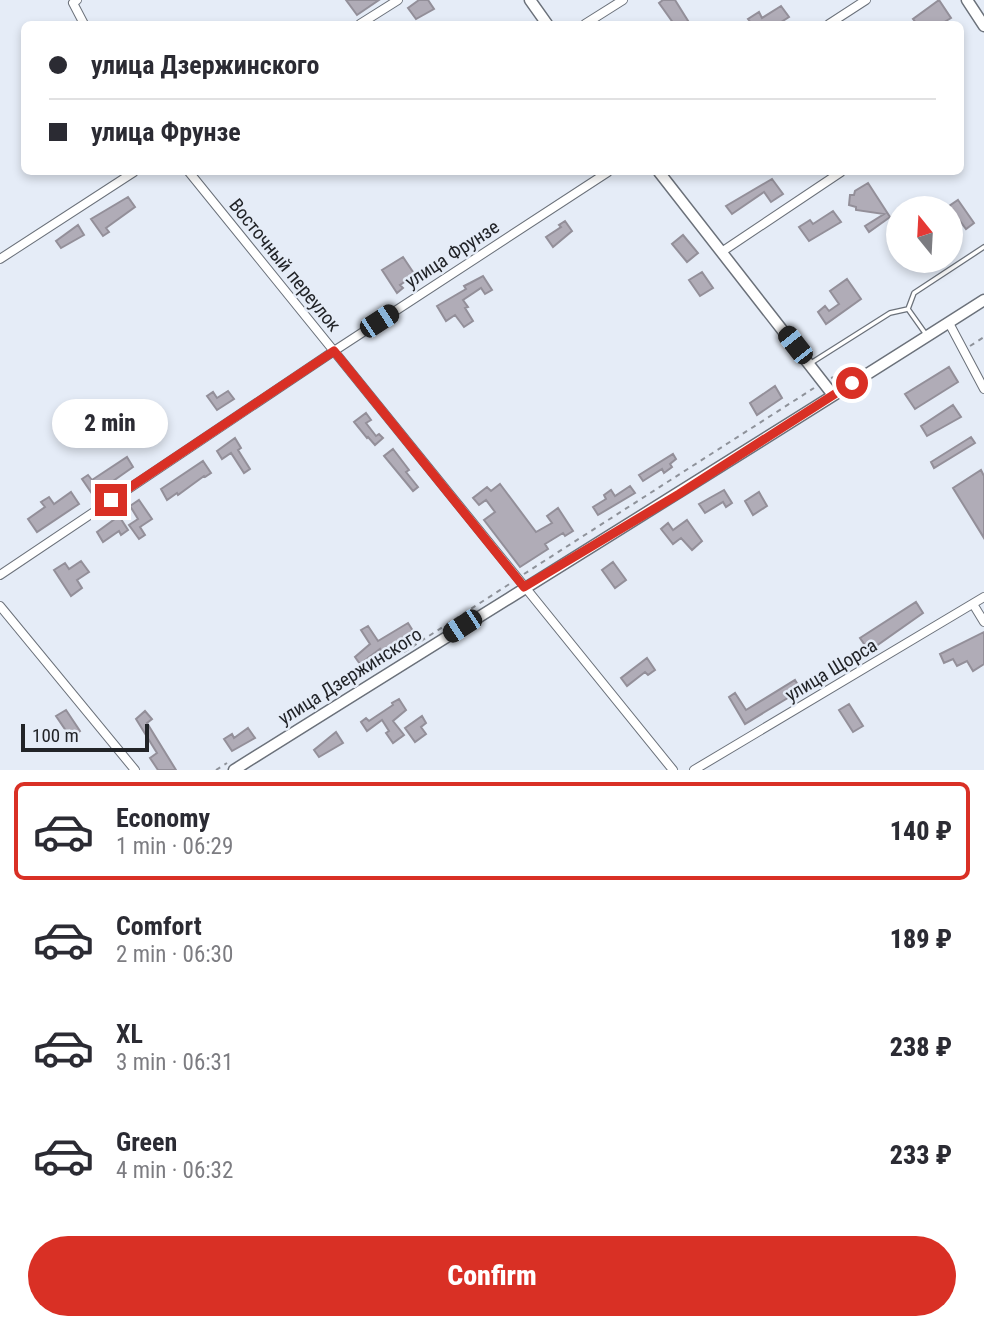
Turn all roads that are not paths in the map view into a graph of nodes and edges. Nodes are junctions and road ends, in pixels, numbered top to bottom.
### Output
1 (398, 0) edge
2 (530, 0) edge
3 (623, 0) edge
4 (866, 0) edge
5 (967, 0) edge
6 (75, 2) edge
7 (83, 21) edge
8 (365, 21) edge
9 (545, 21) edge
10 (590, 21) edge
11 (834, 21) edge
12 (984, 26) edge
13 (129, 175) edge
14 (191, 175) edge
15 (603, 175) edge
16 (661, 175) edge
17 (837, 175) edge
18 (984, 247) edge
19 (723, 251) junction
20 (0, 259) edge
21 (984, 300) edge
22 (908, 309) junction
23 (948, 323) junction
24 (927, 336) junction
25 (334, 351) junction
26 (809, 364) junction
27 (984, 389) edge
28 (833, 395) junction
29 (0, 575) edge
30 (524, 587) junction
31 (984, 597) edge
32 (973, 604) junction
33 (0, 606) edge
34 (984, 622) edge
35 (135, 770) edge
36 (234, 770) edge
37 (673, 770) edge
38 (694, 770) edge

1 - 8 street
2 - 9 street
3 - 10 street
4 - 11 street
5 - 12 street
6 - 7 street
13 - 20 street
14 - 25 street, Восточный переулок
15 - 25 street, улица Фрунзе
16 - 19 street
17 - 19 street
18 - 22 lane
19 - 26 street
21 - 23 street, улица Дзержинского
22 - 24 lane
22 - 26 lane
23 - 24 street, улица Дзержинского
23 - 27 street
24 - 28 street, улица Дзержинского
25 - 29 street, улица Фрунзе
25 - 30 street, Восточный переулок
26 - 28 street
28 - 30 street, улица Дзержинского
30 - 36 street, улица Дзержинского
30 - 37 street, Восточный переулок
31 - 32 street, улица Щорса
32 - 34 street
32 - 38 street, улица Щорса
33 - 35 street

